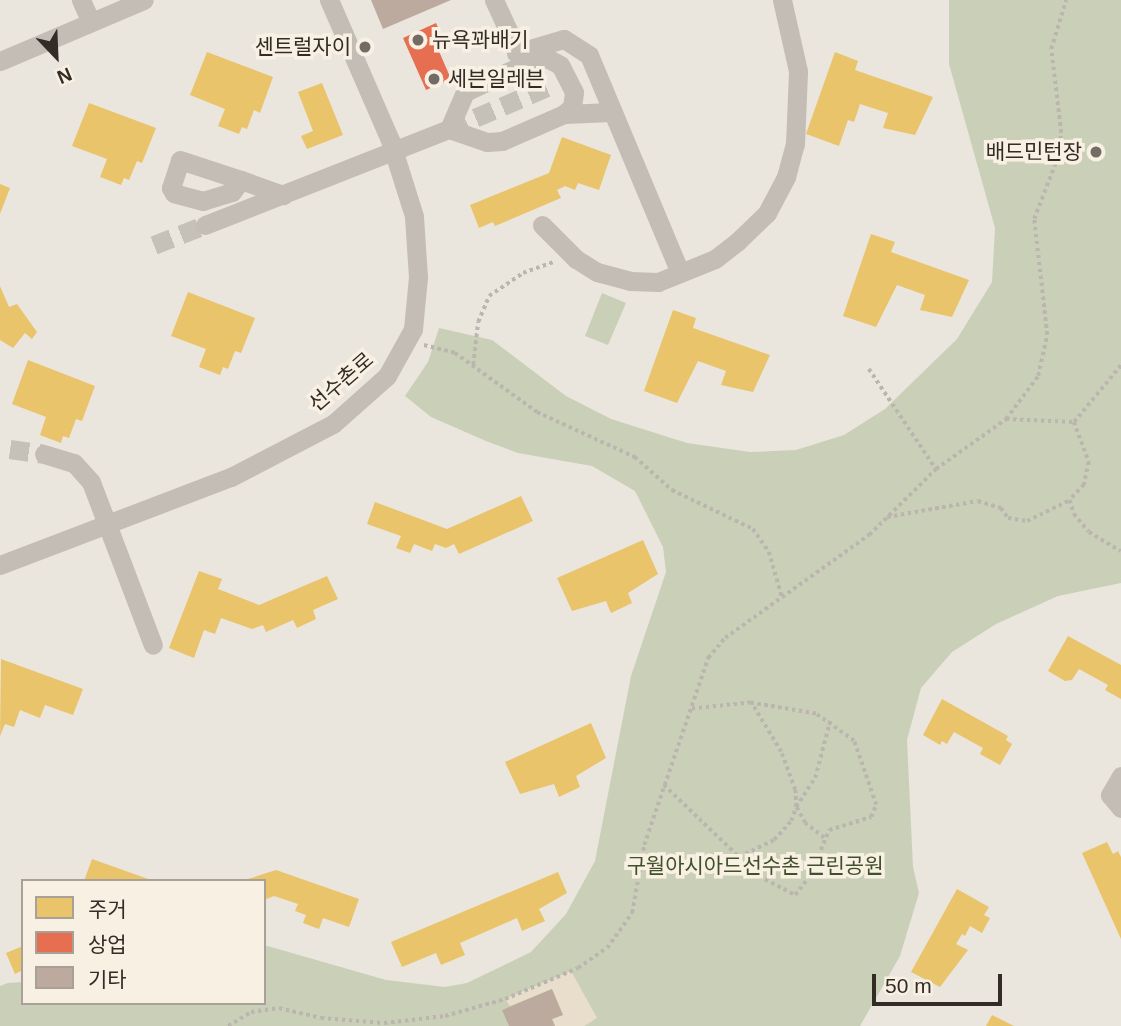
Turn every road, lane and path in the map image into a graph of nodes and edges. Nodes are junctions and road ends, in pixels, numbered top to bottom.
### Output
1 (81, 0) edge
2 (144, 0) edge
3 (328, 0) edge
4 (494, 0) edge
5 (782, 0) edge
6 (1066, 0) edge
7 (91, 22) junction
8 (518, 52) junction
9 (0, 61) edge
10 (479, 82) junction
11 (612, 112) junction
12 (564, 114) junction
13 (449, 128) junction
14 (394, 152) junction
15 (241, 180) dead end
16 (283, 195) junction
17 (205, 225) tunnel mouth
18 (542, 226) dead end
19 (572, 256) junction
20 (680, 273) junction
21 (406, 341) junction
22 (473, 365) junction
23 (1121, 365) edge
24 (869, 369) dead end
25 (1006, 419) junction
26 (1074, 422) junction
27 (44, 454) tunnel mouth
28 (936, 469) junction
29 (1070, 500) junction
30 (887, 517) junction
31 (108, 524) junction
32 (1121, 551) edge
33 (0, 565) edge
34 (782, 597) junction
35 (153, 645) dead end
36 (751, 703) junction
37 (691, 709) junction
38 (830, 721) junction
39 (1121, 776) edge
40 (664, 785) junction
41 (796, 807) junction
42 (1121, 808) edge
43 (824, 838) junction
44 (739, 858) junction
45 (228, 1026) edge

1 - 7 street
2 - 7 street
3 - 14 street, 선수촌로
4 - 8 street
5 - 20 street
6 - 25 path
7 - 9 street
8 - 10 street
8 - 11 street
10 - 12 street
10 - 13 street
11 - 12 street
11 - 20 street
12 - 13 street
13 - 14 street
14 - 16 street
14 - 21 street, 선수촌로
15 - 16 street
16 - 17 street
18 - 19 street
19 - 20 street
19 - 22 path
21 - 22 path
21 - 31 street, 선수촌로
22 - 34 path
23 - 26 path
24 - 28 path
25 - 26 path
25 - 28 path
26 - 29 path
27 - 31 street
28 - 30 path
29 - 30 path
29 - 32 path
30 - 34 path
31 - 33 street, 선수촌로
31 - 35 street
34 - 37 path
36 - 37 path
36 - 38 path
36 - 41 path
37 - 40 path
38 - 41 path
38 - 43 path
39 - 42 street
40 - 44 path
40 - 45 path
41 - 43 path
41 - 44 path
43 - 44 path

